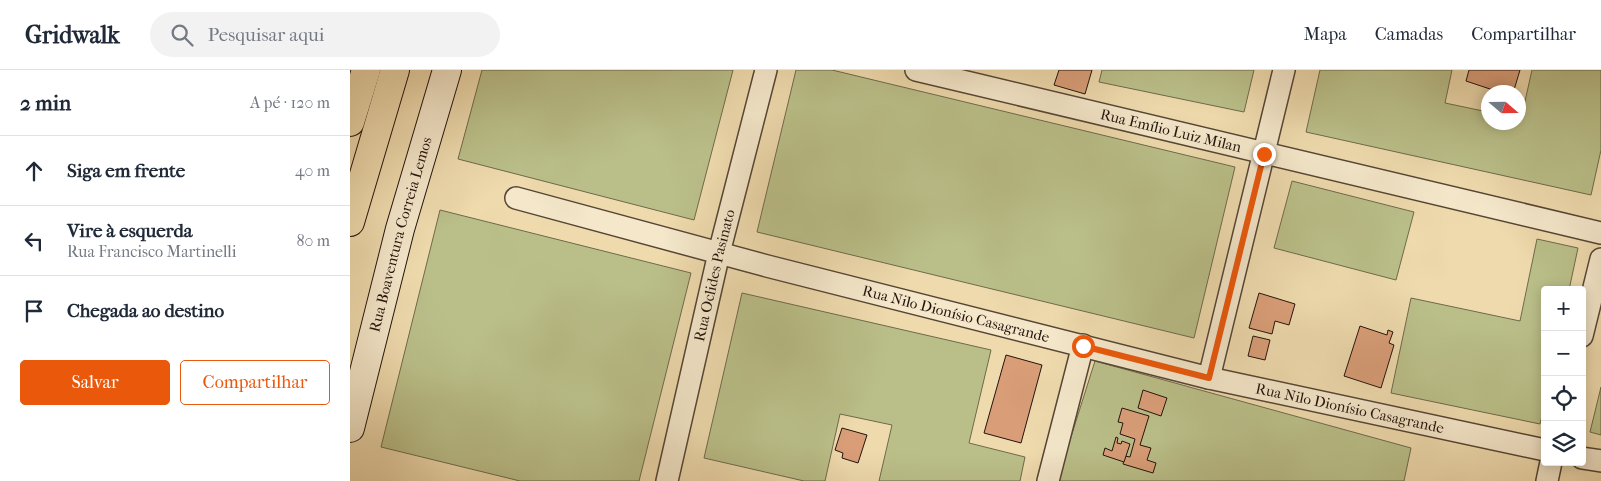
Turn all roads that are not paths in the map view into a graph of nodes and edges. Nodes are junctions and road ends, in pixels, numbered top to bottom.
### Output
1 (366, 70) edge
2 (395, 70) edge
3 (447, 70) edge
4 (766, 70) edge
5 (916, 70) edge
6 (1284, 70) edge
7 (350, 122) edge
8 (1264, 154) junction
9 (516, 198) dead end
10 (350, 222) edge
11 (1601, 234) edge
12 (719, 253) junction
13 (1601, 259) edge
14 (1583, 331) edge
15 (1083, 346) junction
16 (1209, 378) junction
17 (350, 428) edge
18 (1541, 449) edge
19 (1586, 459) edge
20 (1601, 462) edge
21 (1550, 466) edge
22 (669, 481) edge
23 (1048, 481) edge
24 (1547, 481) edge

1 - 7 highway
2 - 10 highway
3 - 17 street, Rua Boaventura Correia Lemos
4 - 12 street, Rua Oclides Pasinato
5 - 8 street, Rua Emílio Luiz Milan
6 - 8 street
8 - 11 street, Rua Emílio Luiz Milan
8 - 16 street
9 - 12 street, Rua Nilo Dionísio Casagrande
12 - 15 street, Rua Nilo Dionísio Casagrande
12 - 22 street, Rua Oclides Pasinato
13 - 14 street
15 - 16 street, Rua Nilo Dionísio Casagrande
15 - 23 street
16 - 18 street, Rua Nilo Dionísio Casagrande
19 - 20 street
21 - 24 street

